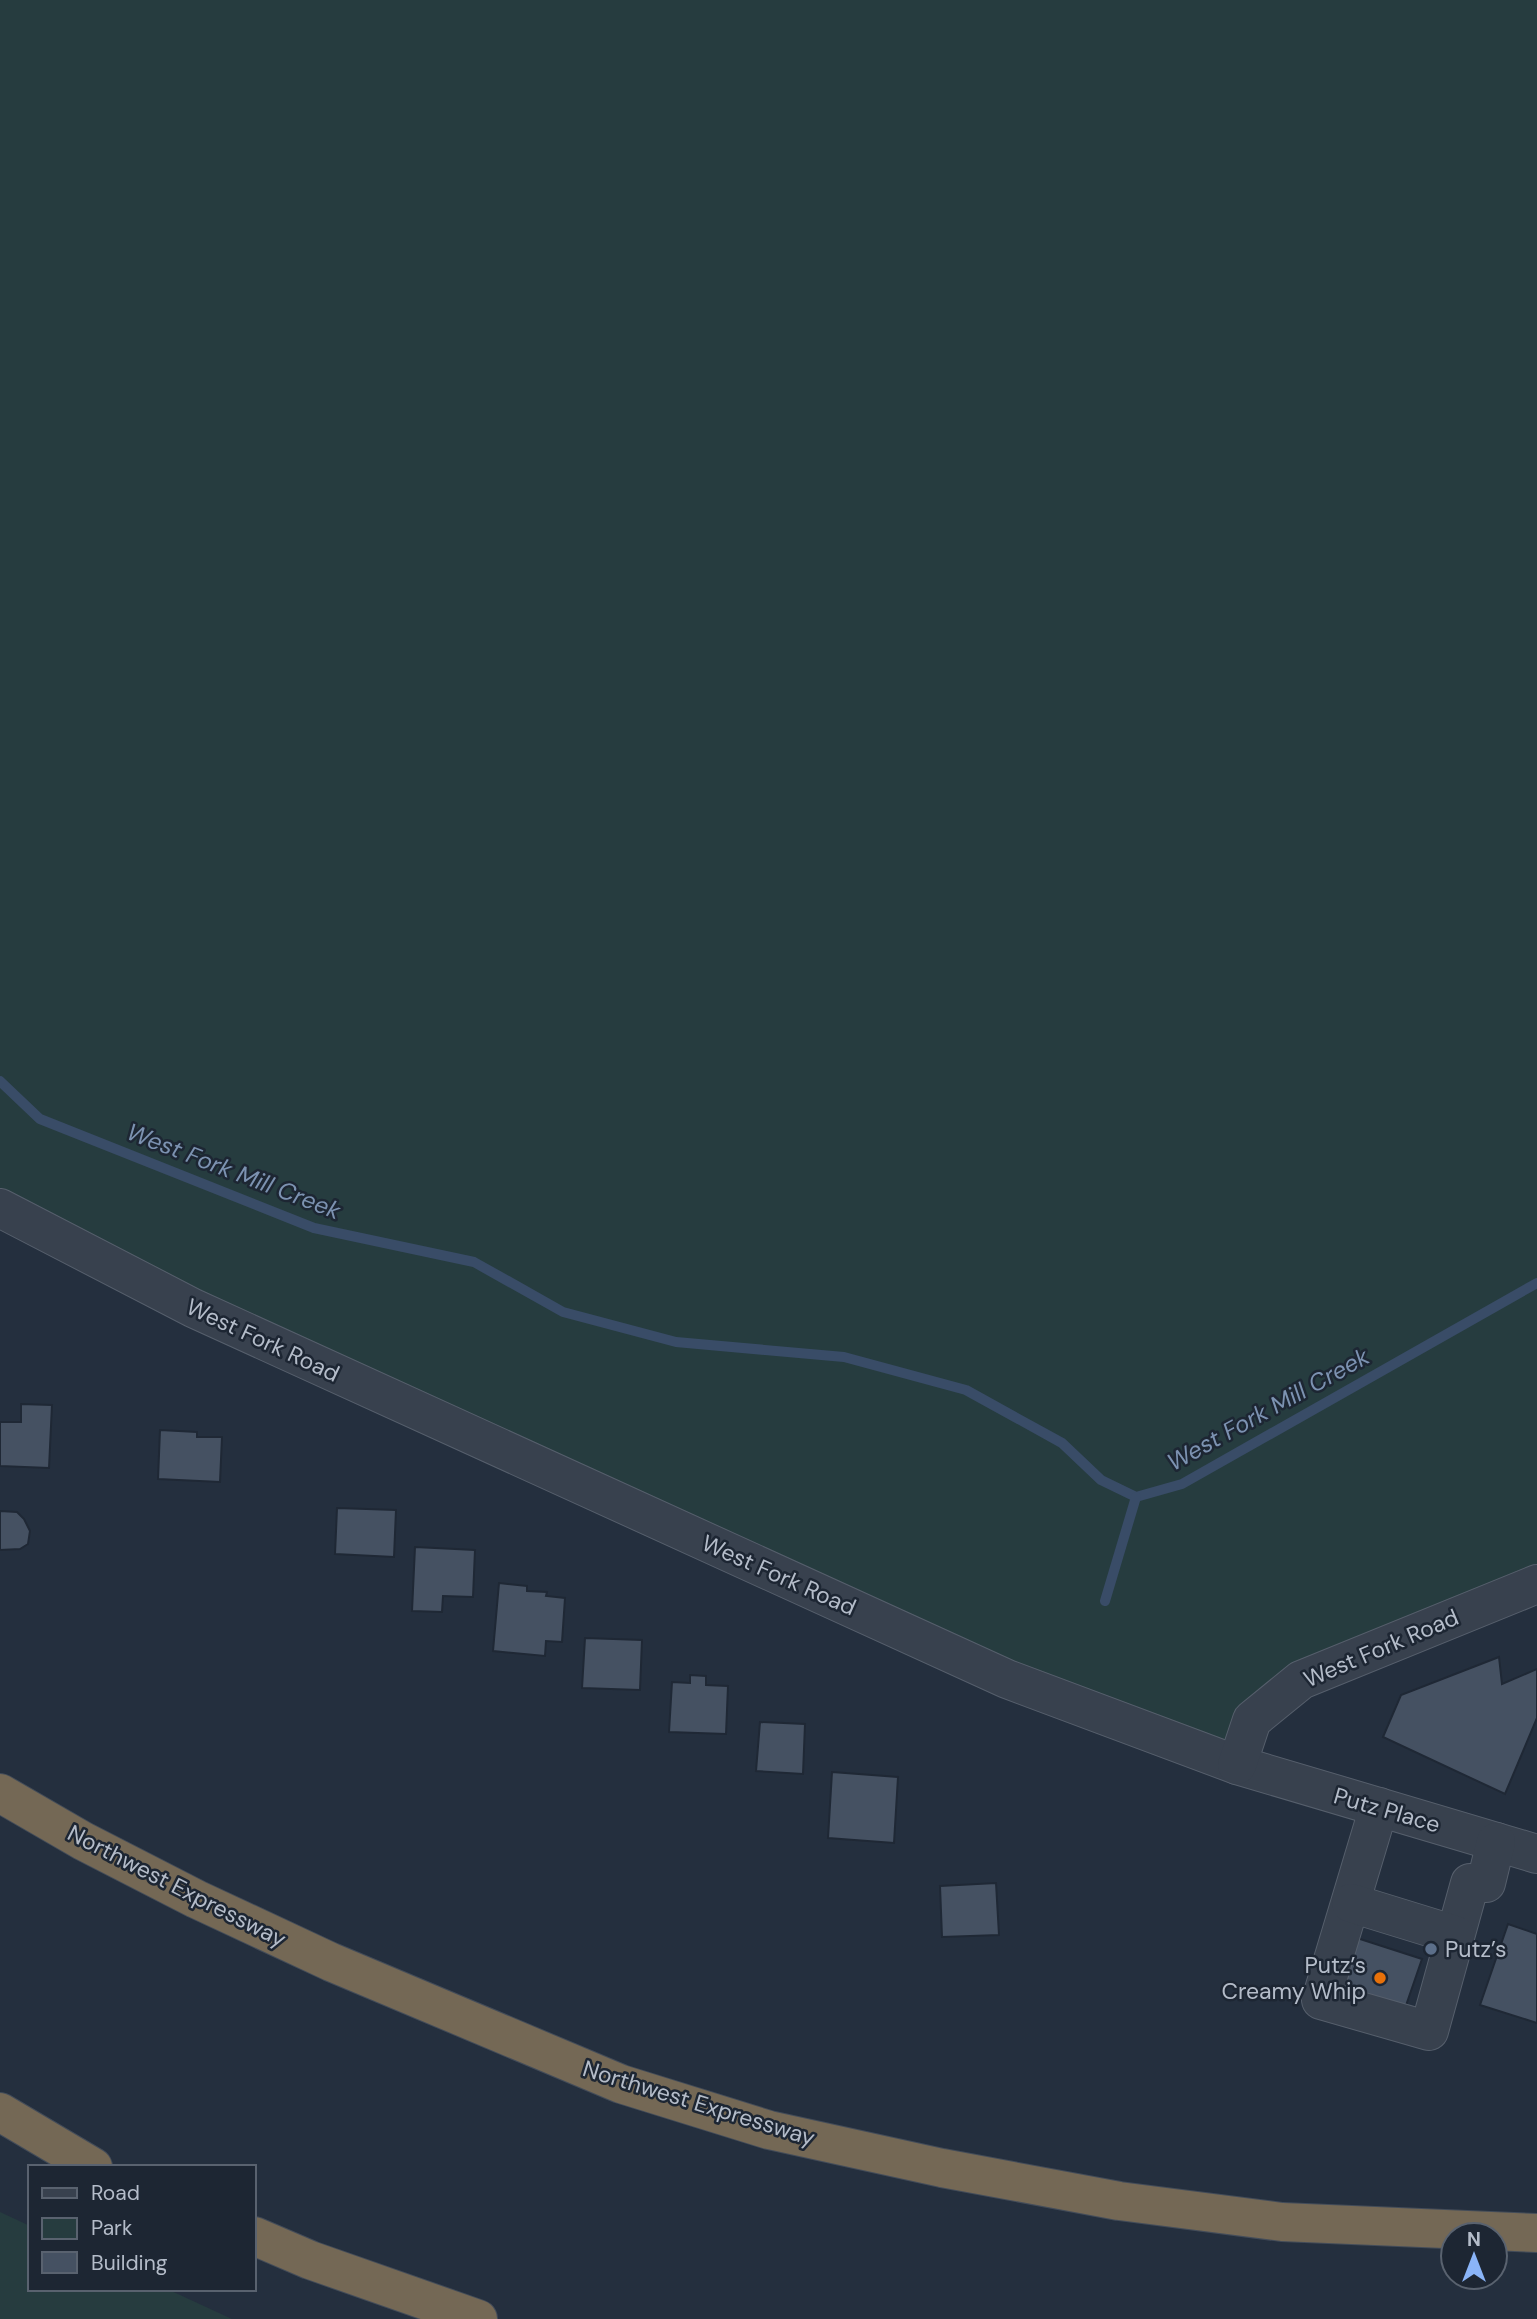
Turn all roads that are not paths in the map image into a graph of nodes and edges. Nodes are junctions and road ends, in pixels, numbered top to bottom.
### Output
1 (0, 1208) edge
2 (1537, 1584) edge
3 (1237, 1765) junction
4 (0, 1793) edge
5 (1379, 1807) junction
6 (1496, 1842) junction
7 (1537, 1854) edge
8 (1351, 1903) junction
9 (1455, 1935) junction
10 (0, 2112) edge
11 (90, 2165) edge
12 (1529, 2233) edge
13 (256, 2237) edge
14 (478, 2319) edge

1 - 3 street, West Fork Road
2 - 3 street, West Fork Road
3 - 5 street, Putz Place
4 - 12 highway, Northwest Expressway
5 - 6 street, Putz Place
5 - 8 street
6 - 7 street, Putz Place
6 - 9 street
8 - 9 street
8 - 9 street
10 - 11 highway
13 - 14 highway

